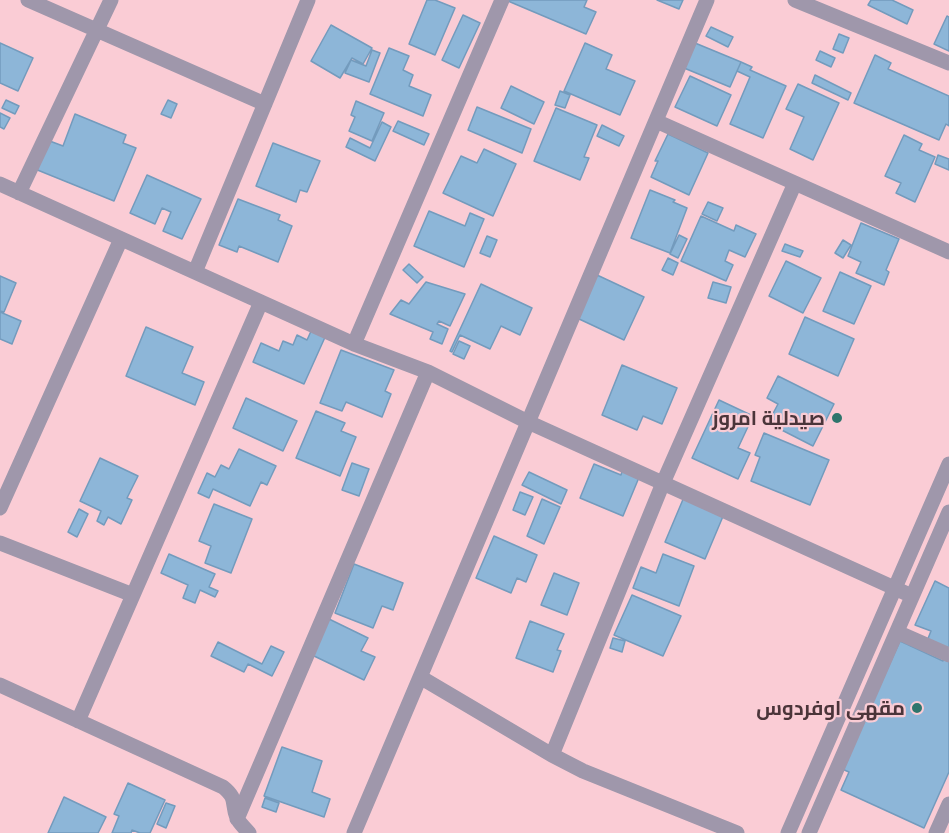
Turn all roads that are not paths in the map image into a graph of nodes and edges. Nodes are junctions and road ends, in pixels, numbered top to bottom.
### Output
1 (28, 0) edge
2 (111, 0) edge
3 (308, 0) edge
4 (502, 0) edge
5 (707, 0) edge
6 (795, 0) edge
7 (98, 31) junction
8 (949, 63) edge
9 (265, 104) junction
10 (656, 121) junction
11 (795, 183) junction
12 (0, 184) edge
13 (19, 193) junction
14 (121, 238) junction
15 (949, 252) edge
16 (195, 272) junction
17 (261, 302) junction
18 (354, 344) junction
19 (428, 372) junction
20 (528, 422) junction
21 (949, 464) edge
22 (663, 483) junction
23 (0, 508) edge
24 (949, 512) edge
25 (0, 543) edge
26 (895, 588) junction
27 (133, 595) junction
28 (912, 596) junction
29 (897, 632) junction
30 (949, 655) edge
31 (420, 677) junction
32 (0, 685) edge
33 (78, 721) junction
34 (552, 755) junction
35 (949, 804) edge
36 (237, 819) junction
37 (249, 833) edge
38 (354, 833) edge
39 (737, 833) edge
40 (788, 833) edge
41 (809, 833) edge
42 (936, 833) edge

1 - 7 street
2 - 7 street
3 - 9 street
4 - 18 street
5 - 10 street
6 - 8 street
7 - 9 street
7 - 13 street
9 - 16 street
10 - 11 street
10 - 20 street
11 - 15 street
11 - 22 street
12 - 13 street
13 - 14 street
14 - 16 street
14 - 23 street
16 - 17 street
17 - 18 street
17 - 27 street
18 - 19 street
19 - 20 street
19 - 36 street
20 - 22 street
20 - 31 street
21 - 26 street
22 - 26 street
22 - 34 street
24 - 28 street
25 - 27 street
26 - 28 street
26 - 40 street
27 - 33 street
28 - 29 street
29 - 30 street
29 - 41 street
31 - 34 street
31 - 38 street
32 - 33 street
33 - 36 street
34 - 39 street
35 - 42 street
36 - 37 street

